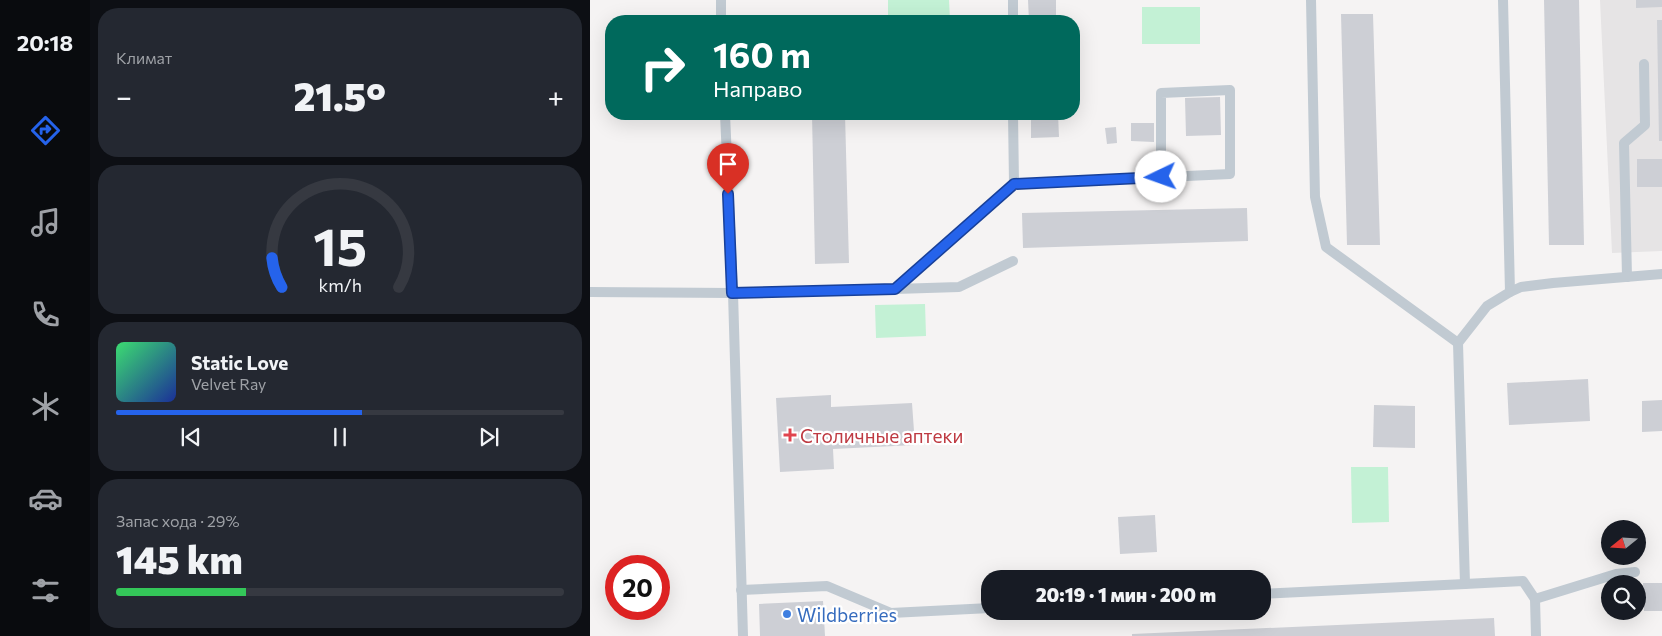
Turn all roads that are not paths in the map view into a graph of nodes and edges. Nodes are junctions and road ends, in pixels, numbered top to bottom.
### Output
1 (721, 0) edge
2 (1013, 0) edge
3 (1311, 0) edge
4 (1503, 0) edge
5 (722, 15) edge
6 (1013, 15) edge
7 (1644, 64) dead end
8 (725, 120) edge
9 (1013, 120) edge
10 (1161, 177) junction
11 (1014, 184) junction
12 (1013, 261) dead end
13 (1662, 274) edge
14 (1627, 277) junction
15 (895, 289) junction
16 (590, 292) edge
17 (1510, 292) junction
18 (732, 293) junction
19 (1458, 343) junction
20 (1635, 572) dead end
21 (1465, 584) junction
22 (741, 590) junction
23 (1271, 594) edge
24 (1535, 600) junction
25 (981, 608) edge
26 (742, 636) edge
27 (1536, 636) edge

1 - 5 lane
2 - 6 lane
3 - 19 lane
4 - 17 lane
7 - 14 lane
8 - 18 lane
9 - 11 lane
10 - 10 lane
10 - 11 lane
11 - 15 lane
12 - 15 lane
13 - 14 lane
14 - 17 lane
15 - 18 lane
16 - 18 lane
17 - 19 lane
18 - 22 lane
19 - 21 lane
20 - 24 lane
21 - 23 lane
21 - 24 lane
22 - 25 lane
22 - 26 lane
24 - 27 lane

